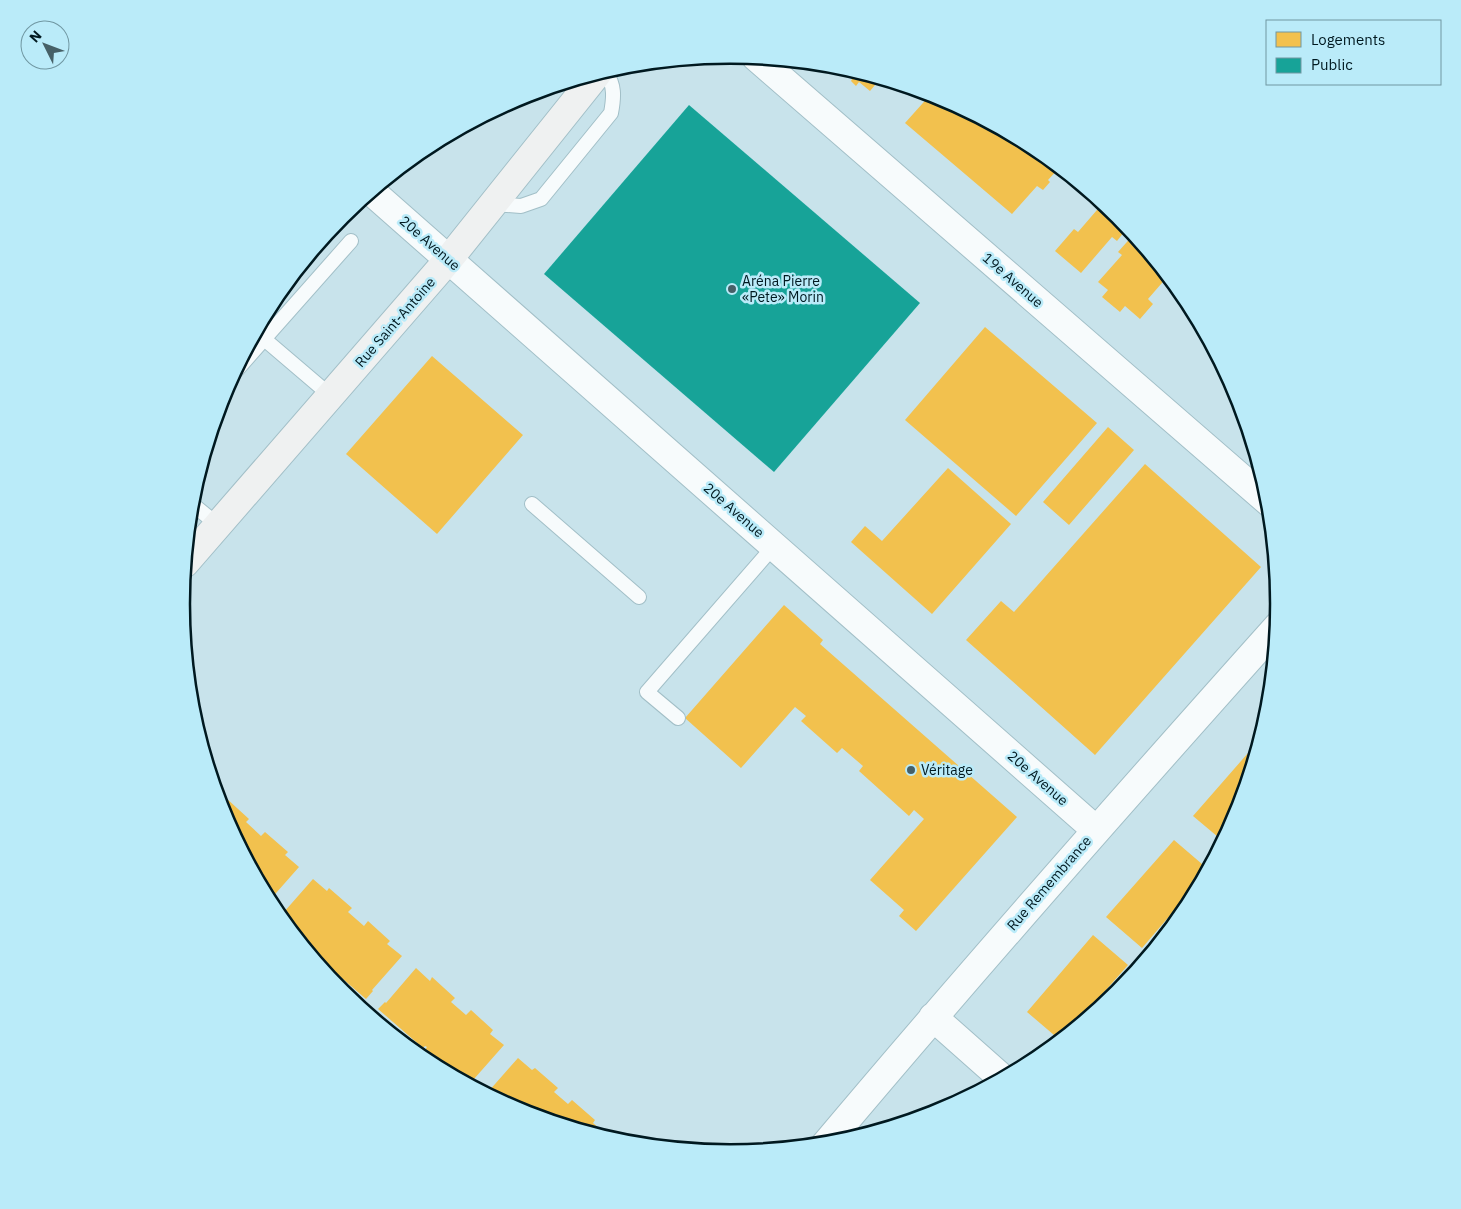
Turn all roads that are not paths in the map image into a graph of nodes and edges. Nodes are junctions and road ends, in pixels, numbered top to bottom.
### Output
1 (764, 65) edge
2 (609, 78) edge
3 (590, 82) edge
4 (376, 196) edge
5 (493, 204) junction
6 (351, 241) dead end
7 (449, 259) junction
8 (262, 334) edge
9 (260, 336) edge
10 (331, 396) junction
11 (1260, 494) edge
12 (532, 504) dead end
13 (198, 509) edge
14 (218, 525) junction
15 (774, 546) junction
16 (192, 555) edge
17 (639, 597) dead end
18 (1270, 635) edge
19 (678, 718) dead end
20 (1096, 830) junction
21 (932, 1017) junction
22 (998, 1075) edge
23 (833, 1136) edge

1 - 11 street, 19e Avenue
2 - 5 lane
3 - 5 street, Rue Saint-Antoine
4 - 7 street, 20e Avenue
5 - 7 street, Rue Saint-Antoine
6 - 8 lane
7 - 10 street, Rue Saint-Antoine
7 - 15 street, 20e Avenue
9 - 10 lane
10 - 14 street, Rue Saint-Antoine
12 - 17 lane
13 - 14 lane
14 - 16 street, Rue Saint-Antoine
15 - 19 lane
15 - 20 street, 20e Avenue
18 - 20 street, Rue Remembrance
20 - 21 street, Rue Remembrance
21 - 22 street
21 - 23 street, Rue Remembrance

